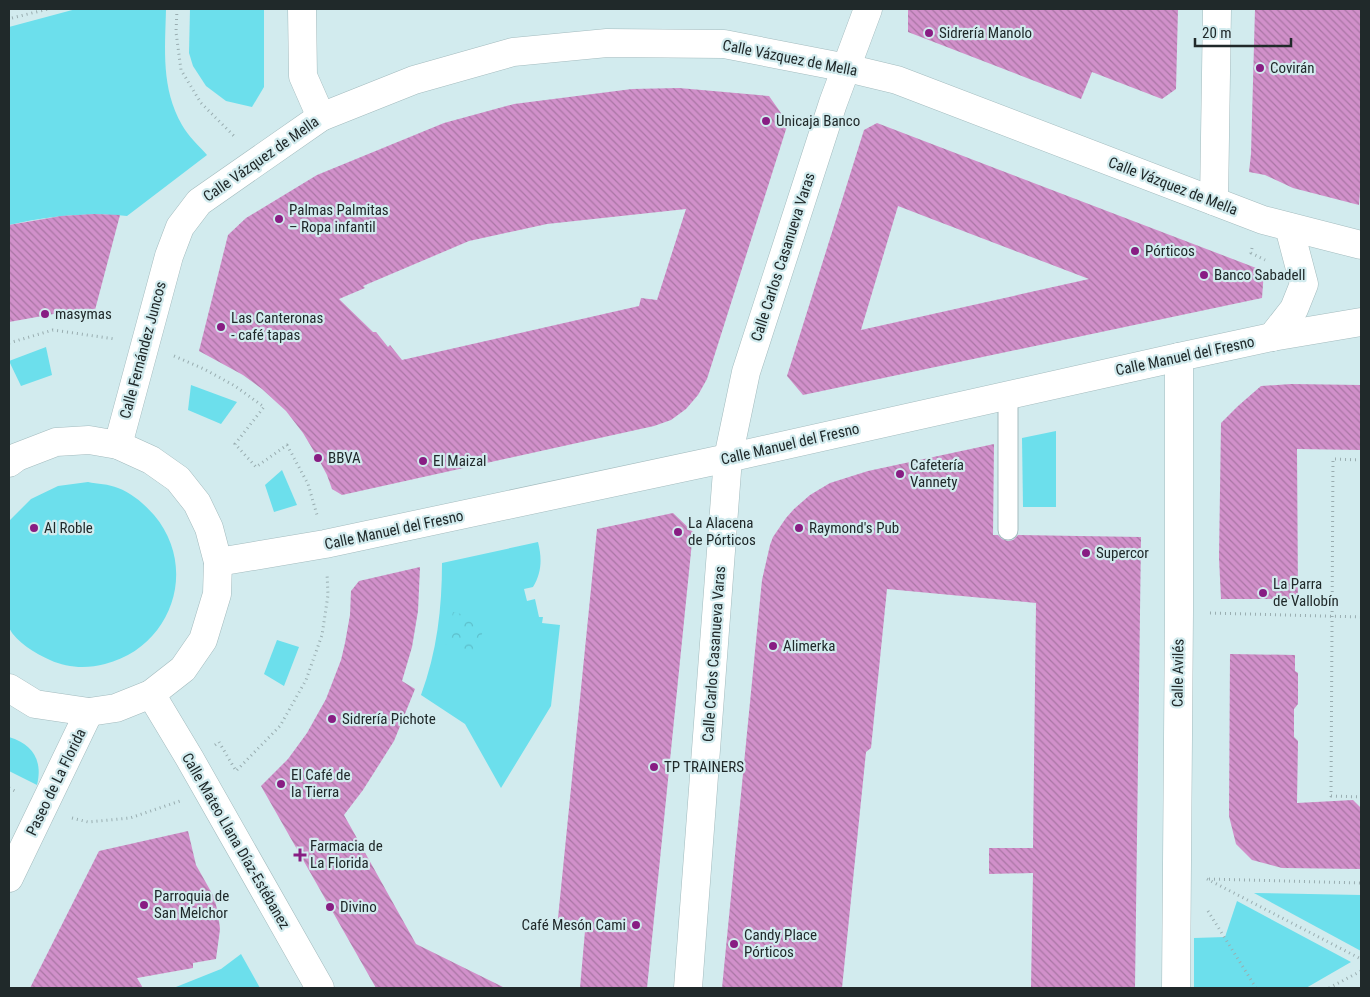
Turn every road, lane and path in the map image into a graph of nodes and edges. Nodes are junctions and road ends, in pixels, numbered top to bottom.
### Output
1 (48, 9) edge
2 (177, 9) edge
3 (302, 9) edge
4 (868, 9) edge
5 (1216, 9) edge
6 (12, 18) dead end
7 (847, 68) junction
8 (321, 117) junction
9 (258, 160) junction
10 (1214, 200) junction
11 (1276, 224) junction
12 (1361, 245) edge
13 (169, 256) joint
14 (1269, 262) dead end
15 (1361, 322) edge
16 (1272, 337) junction
17 (1179, 357) junction
18 (1008, 395) junction
19 (235, 444) dead end
20 (118, 446) junction
21 (728, 458) junction
22 (1361, 460) edge
23 (9, 463) edge
24 (1008, 530) dead end
25 (326, 544) junction
26 (218, 562) junction
27 (1179, 612) junction
28 (1331, 616) junction
29 (1361, 617) edge
30 (9, 688) edge
31 (151, 694) junction
32 (89, 712) junction
33 (190, 759) junction
34 (176, 794) dead end
35 (1361, 797) edge
36 (70, 817) dead end
37 (1176, 862) junction
38 (9, 878) edge
39 (1208, 879) junction
40 (1361, 883) edge
41 (1208, 911) dead end
42 (1361, 959) edge
43 (1361, 971) edge
44 (320, 988) edge
45 (688, 988) edge
46 (1176, 988) edge
47 (1256, 988) edge
48 (1329, 988) edge

1 - 6 path
2 - 9 path
3 - 8 street
4 - 7 street, Calle Carlos Casanueva Varas
5 - 10 street
7 - 8 street, Calle Vázquez de Mella
7 - 10 street, Calle Vázquez de Mella
7 - 21 street, Calle Carlos Casanueva Varas
8 - 9 street, Calle Vázquez de Mella
9 - 13 street, Calle Vázquez de Mella
10 - 11 street, Calle Vázquez de Mella
11 - 12 street, Calle Vázquez de Mella
11 - 14 path
11 - 16 street
13 - 20 street, Calle Fernández Juncos
15 - 16 street, Calle Manuel del Fresno
16 - 17 street, Calle Manuel del Fresno
17 - 18 street, Calle Manuel del Fresno
17 - 27 street, Calle Avilés
18 - 21 street, Calle Manuel del Fresno
18 - 24 lane
19 - 25 path
20 - 23 street
20 - 26 street
21 - 25 street, Calle Manuel del Fresno
21 - 45 street, Calle Carlos Casanueva Varas
22 - 28 path
25 - 26 street, Calle Manuel del Fresno
25 - 33 path
26 - 31 street
27 - 28 path
27 - 37 street, Calle Avilés
28 - 29 path
28 - 35 path
30 - 32 street
31 - 32 street
31 - 33 street, Calle Mateo Llana Díaz-Estébanez
32 - 38 street, Paseo de La Florida
33 - 44 street, Calle Mateo Llana Díaz-Estébanez
34 - 36 path
37 - 39 path
37 - 46 street, Calle Avilés
39 - 40 path
39 - 42 path
41 - 47 path
43 - 48 path

